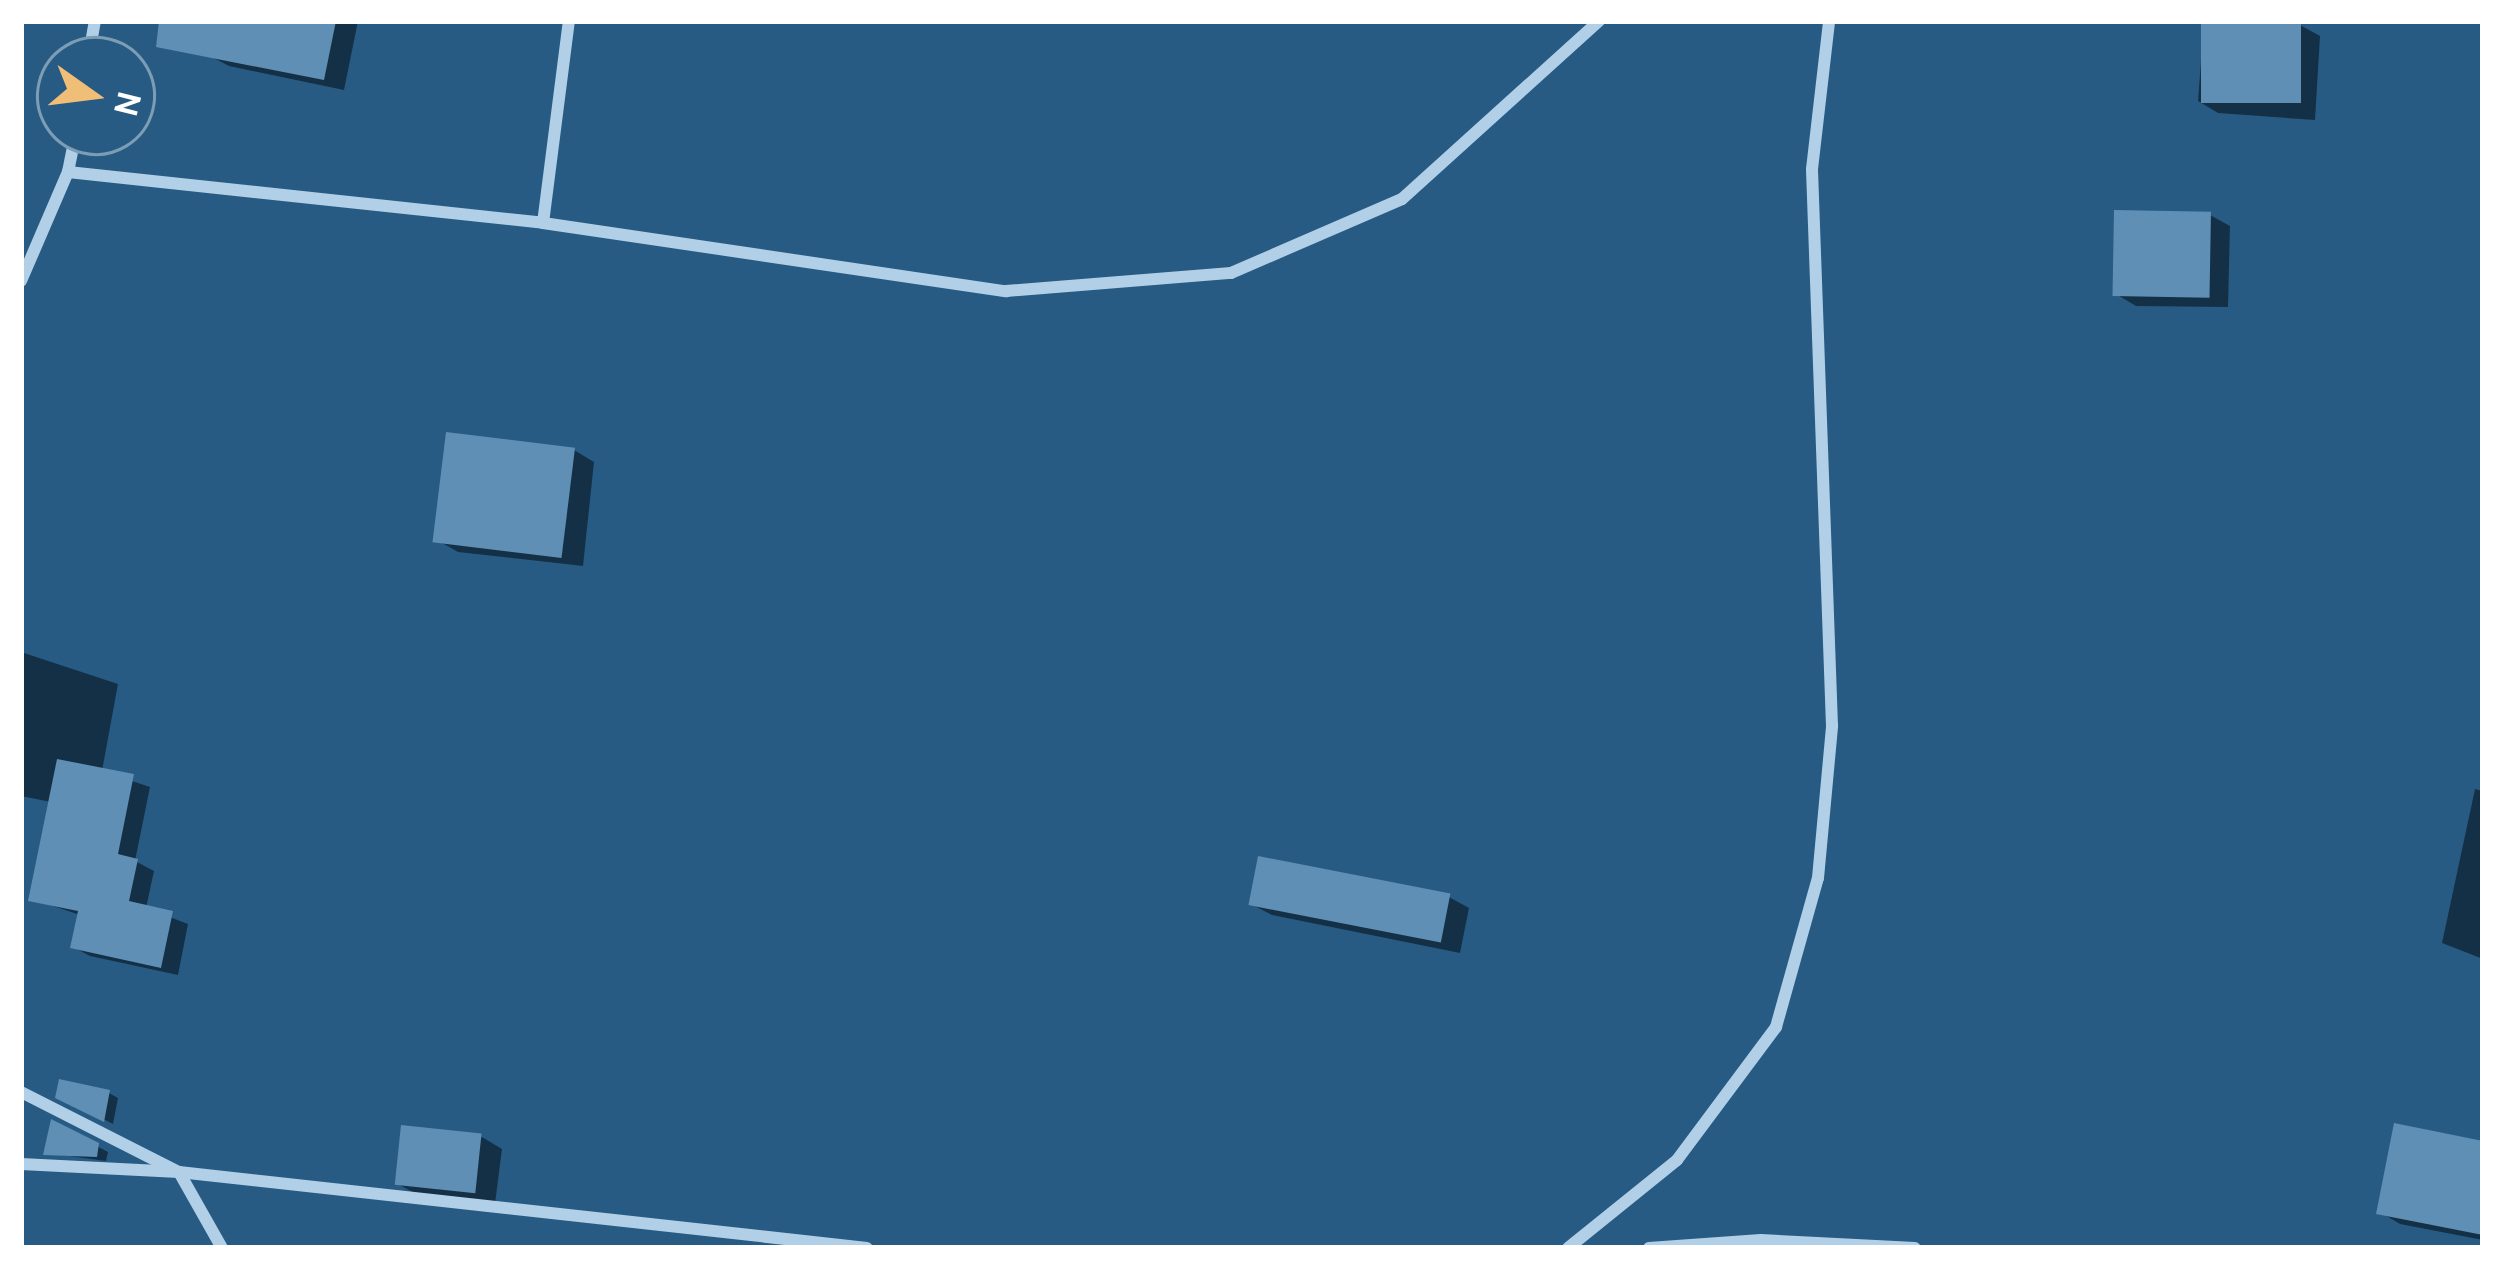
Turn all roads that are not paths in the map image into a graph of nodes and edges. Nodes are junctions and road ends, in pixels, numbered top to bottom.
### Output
1 (569, 21) edge
2 (1829, 21) edge
3 (1593, 24) edge
4 (71, 156) edge
5 (68, 172) junction
6 (543, 223) junction
7 (21, 281) edge
8 (21, 1092) edge
9 (21, 1164) edge
10 (178, 1172) junction
11 (1760, 1244) edge
12 (222, 1248) edge
13 (868, 1248) edge
14 (1568, 1248) edge
15 (1649, 1248) edge
16 (1915, 1248) edge

1 - 6 street
2 - 14 street
3 - 6 street
4 - 5 street
5 - 6 street
5 - 7 street
8 - 10 street
9 - 10 street
10 - 12 street
10 - 13 street
11 - 15 street
11 - 16 street

